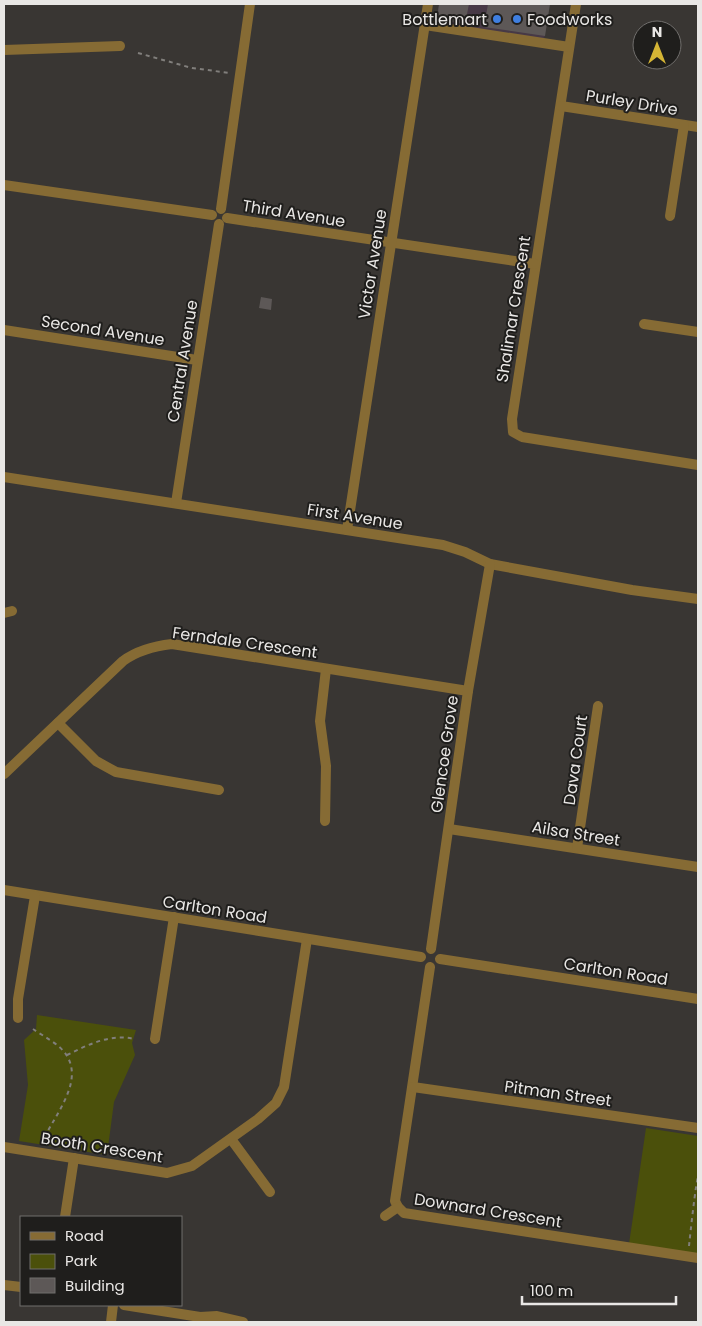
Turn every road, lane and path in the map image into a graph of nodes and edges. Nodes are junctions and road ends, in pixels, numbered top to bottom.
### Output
1 (250, 4) edge
2 (428, 4) edge
3 (576, 4) edge
4 (424, 26) junction
5 (120, 46) dead end
6 (569, 47) junction
7 (4, 50) edge
8 (138, 53) dead end
9 (230, 73) dead end
10 (560, 106) junction
11 (684, 125) junction
12 (698, 128) edge
13 (4, 185) edge
14 (670, 216) dead end
15 (220, 217) junction
16 (390, 243) junction
17 (535, 264) junction
18 (644, 324) dead end
19 (4, 330) edge
20 (698, 332) edge
21 (197, 360) junction
22 (698, 465) edge
23 (4, 477) edge
24 (176, 503) junction
25 (347, 530) junction
26 (490, 564) junction
27 (698, 599) edge
28 (326, 669) junction
29 (468, 691) junction
30 (598, 706) dead end
31 (58, 723) junction
32 (4, 774) edge
33 (219, 790) dead end
34 (325, 821) dead end
35 (449, 829) junction
36 (577, 848) junction
37 (698, 867) edge
38 (4, 890) edge
39 (35, 896) junction
40 (174, 917) junction
41 (307, 938) junction
42 (431, 948) junction
43 (421, 957) junction
44 (440, 959) junction
45 (430, 967) junction
46 (698, 999) edge
47 (18, 1018) dead end
48 (33, 1029) dead end
49 (154, 1039) dead end
50 (134, 1040) dead end
51 (67, 1055) junction
52 (413, 1087) junction
53 (698, 1128) edge
54 (231, 1139) junction
55 (42, 1143) dead end
56 (4, 1147) edge
57 (74, 1158) junction
58 (698, 1177) edge
59 (270, 1192) dead end
60 (398, 1208) junction
61 (65, 1216) edge
62 (385, 1216) dead end
63 (689, 1246) dead end
64 (698, 1258) edge
65 (4, 1285) edge
66 (20, 1288) edge
67 (113, 1306) edge
68 (130, 1306) edge
69 (111, 1322) edge
70 (242, 1322) edge

1 - 15 street, Central Avenue
2 - 4 street, Victor Avenue
3 - 6 street, Shalimar Crescent
4 - 6 street
4 - 16 street, Victor Avenue
5 - 7 street
6 - 10 street, Shalimar Crescent
8 - 9 path
10 - 11 street, Purley Drive
10 - 17 street, Shalimar Crescent
11 - 12 street, Purley Drive
11 - 14 street
13 - 15 street, Third Avenue
15 - 16 street, Third Avenue
15 - 21 street, Central Avenue
16 - 17 street, Third Avenue
16 - 25 street, Victor Avenue
17 - 22 street, Shalimar Crescent
18 - 20 street
19 - 21 street, Second Avenue
21 - 24 street, Central Avenue
23 - 24 street, First Avenue
24 - 25 street, First Avenue
25 - 26 street, First Avenue
26 - 27 street, First Avenue
26 - 29 street, Glencoe Grove
28 - 29 street, Ferndale Crescent
28 - 31 street, Ferndale Crescent
28 - 34 street
29 - 35 street, Glencoe Grove
30 - 36 street, Dava Court
31 - 32 street, Ferndale Crescent
31 - 33 street
35 - 36 street, Ailsa Street
35 - 42 street, Glencoe Grove
36 - 37 street, Ailsa Street
38 - 39 street, Carlton Road
39 - 40 street, Carlton Road
39 - 47 street
40 - 41 street, Carlton Road
40 - 49 street
41 - 43 street, Carlton Road
41 - 54 street, Booth Crescent
42 - 43 street
42 - 44 street
43 - 45 street
44 - 45 street
44 - 46 street, Carlton Road
45 - 52 street, Downard Crescent
48 - 51 path
50 - 51 path
51 - 55 path
52 - 53 street, Pitman Street
52 - 60 street, Downard Crescent
54 - 57 street, Booth Crescent
54 - 59 street
56 - 57 street, Booth Crescent
57 - 61 street
58 - 63 path
60 - 62 street
60 - 64 street, Downard Crescent
65 - 66 street
67 - 69 street
68 - 70 street

